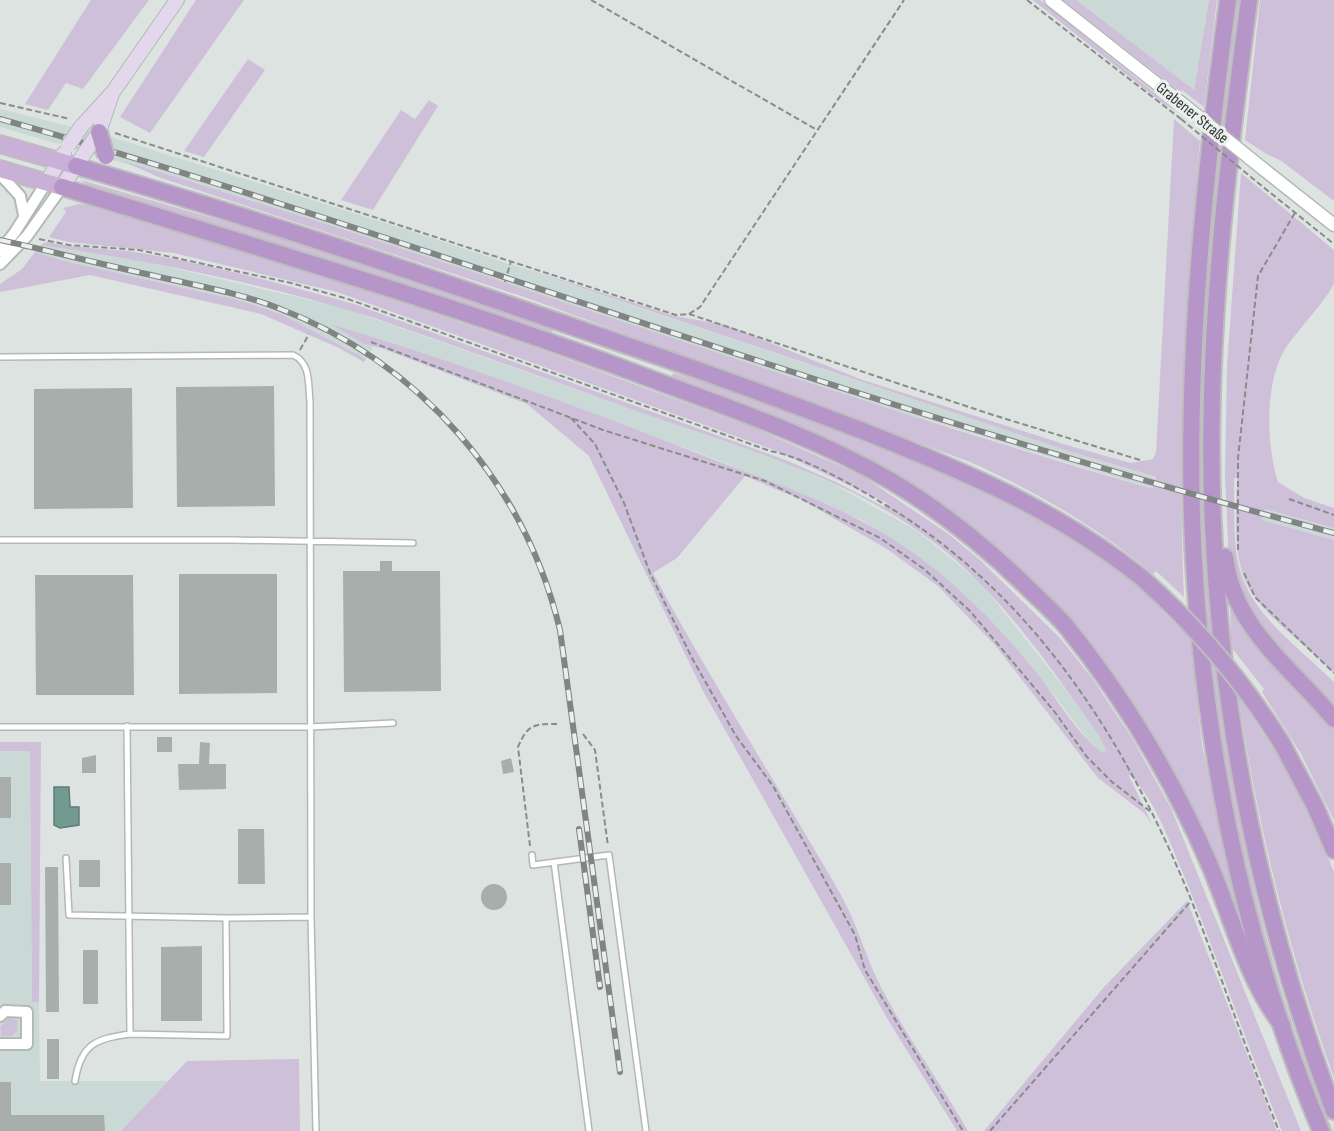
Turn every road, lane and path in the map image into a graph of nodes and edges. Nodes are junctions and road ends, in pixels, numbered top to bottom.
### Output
1 (177, 0) edge
2 (591, 0) edge
3 (904, 0) edge
4 (1027, 0) edge
5 (1051, 0) edge
6 (1228, 0) edge
7 (1249, 0) edge
8 (113, 92) junction
9 (0, 103) edge
10 (75, 123) junction
11 (818, 130) junction
12 (99, 132) junction
13 (128, 137) dead end
14 (0, 144) edge
15 (59, 161) junction
16 (76, 166) junction
17 (0, 169) edge
18 (0, 174) edge
19 (132, 182) junction
20 (54, 185) junction
21 (1304, 201) junction
22 (1294, 213) junction
23 (24, 215) junction
24 (1334, 225) edge
25 (27, 236) junction
26 (1334, 244) edge
27 (0, 251) edge
28 (511, 261) junction
29 (0, 264) edge
30 (505, 282) dead end
31 (689, 314) junction
32 (309, 334) dead end
33 (371, 342) dead end
34 (296, 356) junction
35 (0, 357) edge
36 (569, 416) junction
37 (1212, 434) junction
38 (1140, 460) dead end
39 (1290, 499) dead end
40 (1334, 515) edge
41 (0, 540) edge
42 (309, 541) junction
43 (413, 543) dead end
44 (1240, 557) dead end
45 (1241, 564) dead end
46 (1334, 673) edge
47 (1334, 719) edge
48 (393, 723) dead end
49 (560, 724) dead end
50 (127, 726) junction
51 (310, 726) junction
52 (0, 727) edge
53 (583, 734) dead end
54 (1153, 814) junction
55 (1334, 850) edge
56 (532, 855) joint
57 (609, 855) junction
58 (66, 858) dead end
59 (554, 862) junction
60 (1191, 901) junction
61 (130, 915) junction
62 (311, 917) junction
63 (226, 918) junction
64 (0, 1016) edge
65 (1281, 1025) junction
66 (130, 1034) junction
67 (0, 1044) edge
68 (75, 1081) dead end
69 (1334, 1111) edge
70 (316, 1131) edge
71 (589, 1131) edge
72 (646, 1131) edge
73 (963, 1131) edge
74 (990, 1131) edge
75 (1279, 1131) edge
76 (1320, 1131) edge

1 - 8 main road
2 - 11 path
3 - 11 path
4 - 22 path, bridge
5 - 21 street, Grabener Straße, bridge
6 - 65 highway
7 - 37 highway
8 - 10 main road
8 - 12 main road
9 - 10 path
10 - 15 main road, bridge
11 - 31 path
12 - 16 main road, bridge
12 - 19 highway, bridge
13 - 28 path
14 - 15 main road
15 - 16 main road
15 - 20 main road
16 - 19 highway
16 - 20 main road
17 - 20 main road
18 - 23 street
19 - 55 highway, bridge
20 - 23 street
20 - 25 street
20 - 65 highway
21 - 22 path
21 - 24 street, Grabener Straße
22 - 26 path
22 - 44 path
23 - 27 street
25 - 29 street
25 - 54 path
28 - 30 path
28 - 31 path
31 - 38 path
32 - 34 path
33 - 36 path
34 - 35 lane
34 - 42 lane
36 - 54 path
36 - 73 path
37 - 47 highway
37 - 69 highway
39 - 40 path
41 - 42 lane
42 - 43 lane
42 - 51 lane
45 - 46 path
48 - 51 lane
49 - 56 path
50 - 51 lane
50 - 52 lane
50 - 61 lane
51 - 62 lane
53 - 57 path
54 - 60 path
56 - 59 lane
57 - 59 lane
57 - 72 lane
58 - 61 lane
59 - 71 lane
60 - 74 path
60 - 75 path
61 - 63 lane
61 - 66 lane
62 - 63 lane
62 - 70 lane
63 - 66 lane
64 - 67 street
65 - 76 highway
66 - 68 lane

